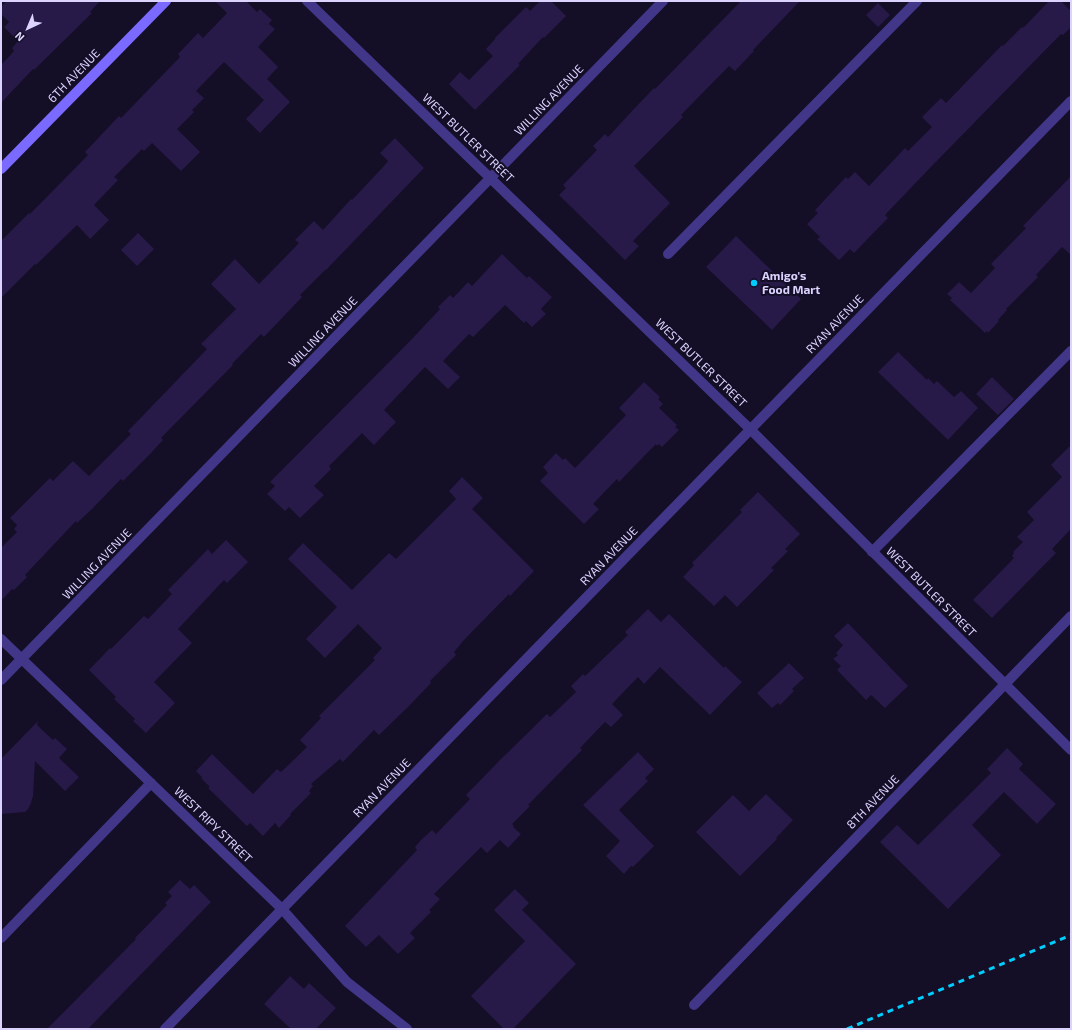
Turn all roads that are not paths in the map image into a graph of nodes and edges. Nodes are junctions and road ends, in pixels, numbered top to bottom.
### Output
1 (166, 1) edge
2 (306, 1) edge
3 (663, 1) edge
4 (917, 1) edge
5 (1071, 101) edge
6 (1, 169) edge
7 (490, 178) junction
8 (668, 254) dead end
9 (1071, 351) edge
10 (750, 429) junction
11 (872, 552) junction
12 (1071, 616) edge
13 (1, 638) edge
14 (22, 659) junction
15 (1, 680) edge
16 (1005, 685) junction
17 (1071, 750) edge
18 (151, 783) junction
19 (282, 909) junction
20 (1, 938) edge
21 (694, 1005) dead end
22 (165, 1029) edge
23 (407, 1029) edge

1 - 6 street, 6TH AVENUE
2 - 7 street, WEST BUTLER STREET
3 - 7 street, WILLING AVENUE
4 - 8 street
5 - 10 street, RYAN AVENUE
7 - 10 street, WEST BUTLER STREET
7 - 14 street, WILLING AVENUE
9 - 11 street
10 - 11 street, WEST BUTLER STREET
10 - 19 street, RYAN AVENUE
11 - 16 street, WEST BUTLER STREET
12 - 16 street, 8TH AVENUE
13 - 14 street, WEST RIPY STREET
14 - 15 street, WILLING AVENUE
14 - 18 street, WEST RIPY STREET
16 - 17 street, WEST BUTLER STREET
16 - 21 street, 8TH AVENUE
18 - 19 street, WEST RIPY STREET
18 - 20 street
19 - 22 street, RYAN AVENUE
19 - 23 street, WEST RIPY STREET

